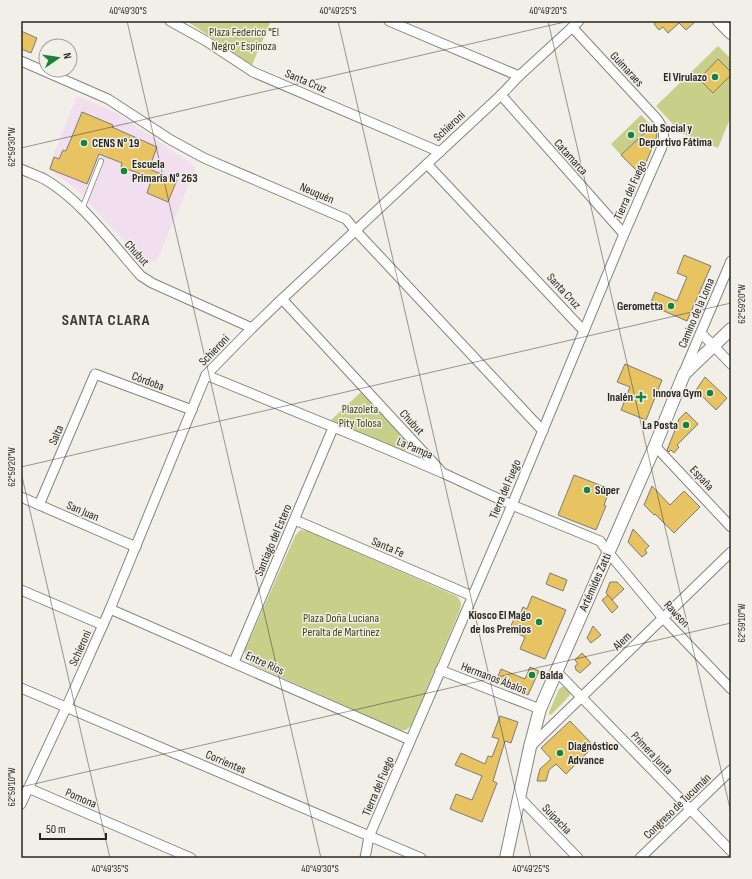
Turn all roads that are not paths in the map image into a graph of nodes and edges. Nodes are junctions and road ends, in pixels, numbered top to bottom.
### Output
1 (170, 21) edge
2 (389, 21) edge
3 (719, 21) edge
4 (575, 24) edge
5 (731, 33) edge
6 (21, 61) edge
7 (519, 76) junction
8 (501, 95) junction
9 (663, 128) joint
10 (440, 152) junction
11 (101, 161) dead end
12 (427, 164) junction
13 (21, 169) edge
14 (82, 209) junction
15 (355, 230) junction
16 (624, 234) junction
17 (731, 261) edge
18 (282, 299) junction
19 (252, 328) junction
20 (731, 328) edge
21 (584, 331) junction
22 (701, 333) junction
23 (713, 346) junction
24 (731, 364) edge
25 (95, 374) joint
26 (684, 374) junction
27 (206, 375) junction
28 (192, 410) junction
29 (333, 428) junction
30 (543, 431) junction
31 (655, 446) junction
32 (443, 473) junction
33 (21, 497) edge
34 (512, 504) junction
35 (38, 505) junction
36 (294, 520) junction
37 (731, 527) edge
38 (136, 547) junction
39 (608, 552) junction
40 (731, 552) edge
41 (21, 590) edge
42 (472, 596) junction
43 (110, 609) junction
44 (663, 618) junction
45 (103, 625) junction
46 (234, 662) junction
47 (440, 670) junction
48 (556, 671) junction
49 (21, 688) edge
50 (731, 688) edge
51 (581, 697) junction
52 (66, 708) junction
53 (540, 709) junction
54 (410, 740) junction
55 (530, 747) junction
56 (731, 770) edge
57 (28, 788) junction
58 (519, 797) junction
59 (21, 804) edge
60 (690, 809) junction
61 (370, 837) junction
62 (731, 851) edge
63 (191, 858) edge
64 (365, 858) edge
65 (421, 858) edge
66 (506, 858) edge
67 (578, 858) edge
68 (640, 858) edge

1 - 10 street, Santa Cruz
2 - 7 street
3 - 5 main road
4 - 7 street, Schieroni
4 - 9 street, Guimaraes
6 - 15 street, Neuquén
7 - 8 street, Schieroni
8 - 10 street, Schieroni
8 - 16 street, Catamarca
9 - 16 street, Tierra del Fuego
10 - 12 street, Schieroni
11 - 14 lane
12 - 15 street, Schieroni
12 - 21 street, Santa Cruz
13 - 14 street, Chubut
14 - 19 street, Chubut
15 - 18 street, Schieroni
15 - 30 street, Neuquén
16 - 21 street, Tierra del Fuego
17 - 22 street, Camino de la Loma
18 - 19 street, Schieroni
18 - 32 street, Chubut
19 - 27 street, Schieroni
20 - 23 main road, Artémides Zatti
21 - 30 street, Tierra del Fuego
22 - 23 street
22 - 26 street, Camino de la Loma
23 - 24 street
23 - 26 main road, Artémides Zatti
25 - 28 street, Córdoba
25 - 35 street, Salta
26 - 31 main road, Artémides Zatti
27 - 28 street, Schieroni
27 - 29 street, La Pampa
28 - 38 street, Schieroni
29 - 32 street, La Pampa
29 - 36 street, Santiago del Estero
30 - 34 street, Tierra del Fuego
31 - 37 street, España
31 - 39 main road, Artémides Zatti
32 - 34 street, La Pampa
33 - 35 street, San Juan
34 - 39 street, La Pampa
34 - 42 street, Tierra del Fuego
35 - 38 street, San Juan
36 - 42 street, Santa Fe
36 - 46 street, Santiago del Estero
38 - 43 street, Schieroni
39 - 44 street, Rawson
39 - 48 main road, Artémides Zatti
40 - 44 street, Alem
41 - 45 street
42 - 47 street, Tierra del Fuego
43 - 45 street, Schieroni
43 - 46 street, Entre Ríos
44 - 50 street, Rawson
44 - 51 street, Alem
45 - 52 street, Schieroni
46 - 54 street, Entre Ríos
47 - 53 street, Hermanos Ábalos
47 - 54 street, Tierra del Fuego
48 - 51 street, Primera Junta
48 - 53 main road, Artémides Zatti
49 - 52 street, Corrientes
51 - 55 street, Alem
51 - 60 street, Primera Junta
52 - 57 street, Schieroni
52 - 61 street, Corrientes
53 - 55 main road, Artémides Zatti
54 - 61 street, Tierra del Fuego
55 - 58 main road, Artémides Zatti
56 - 60 street, Congreso de Tucumán
57 - 59 street, Schieroni
57 - 63 street, Pomona
58 - 66 main road, Artémides Zatti
58 - 67 street, Suipacha
60 - 62 street, Primera Junta
60 - 68 street, Congreso de Tucumán
61 - 64 street, Tierra del Fuego
61 - 65 street, Corrientes

